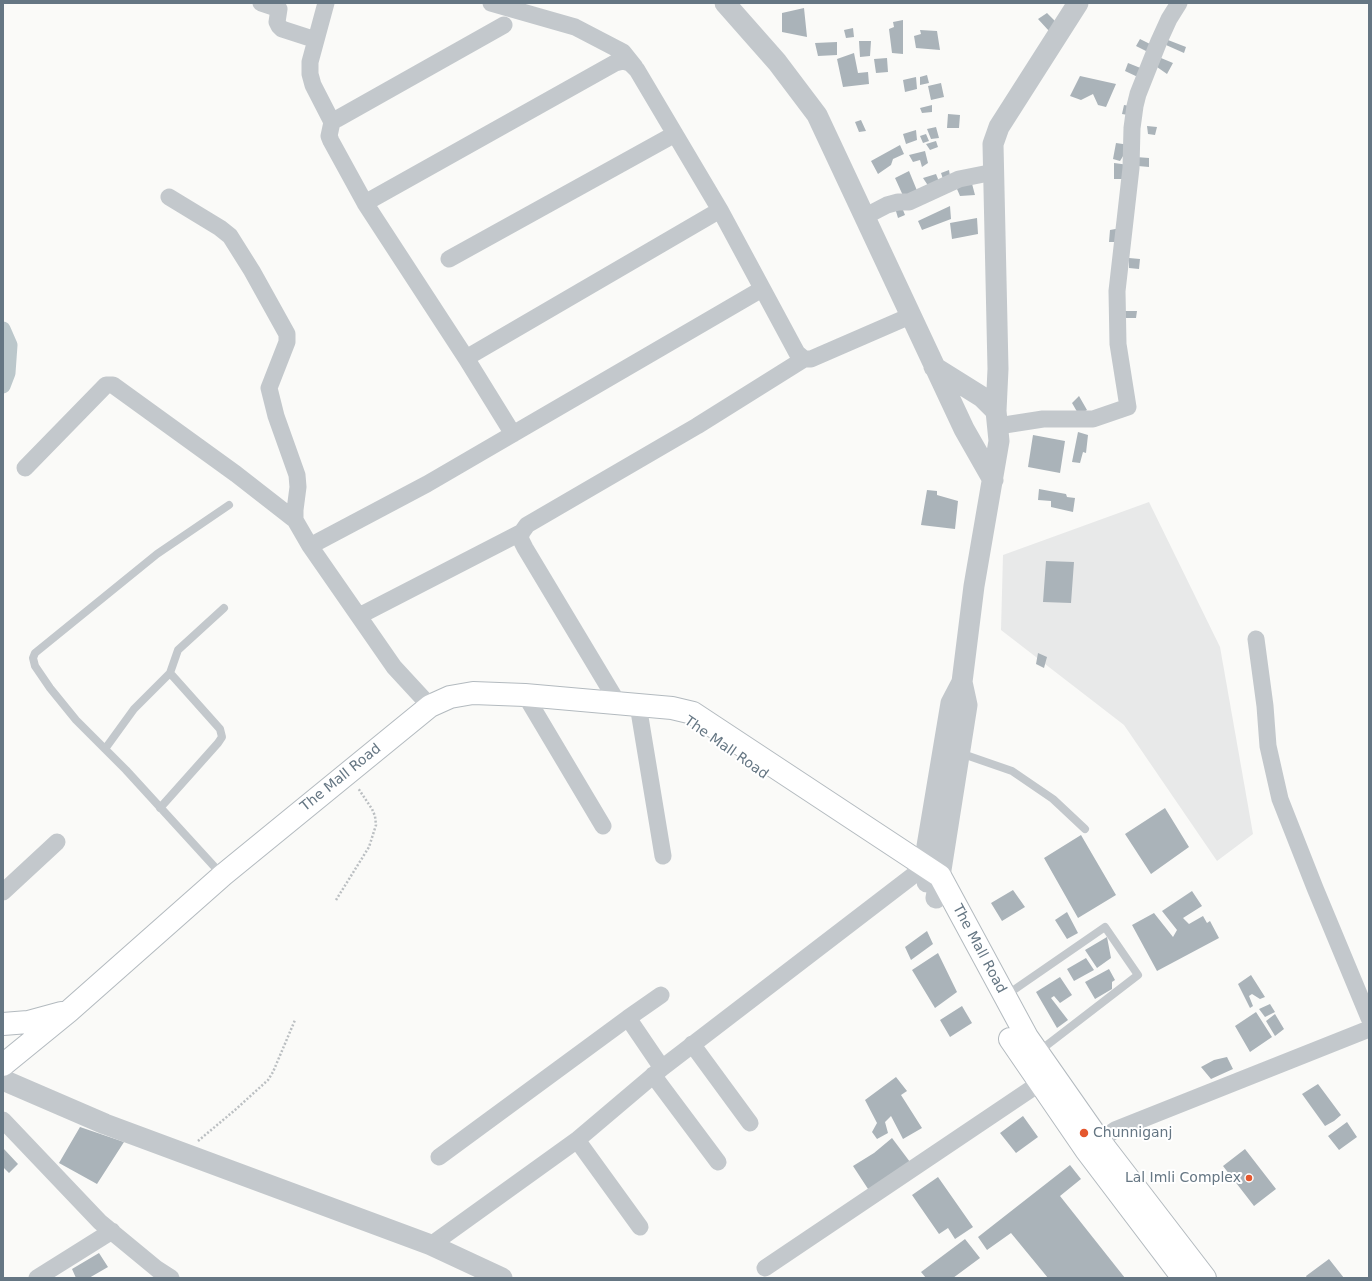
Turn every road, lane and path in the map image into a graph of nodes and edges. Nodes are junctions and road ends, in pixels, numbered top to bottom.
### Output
1 (261, 3) edge
2 (326, 3) edge
3 (491, 3) edge
4 (724, 3) edge
5 (1078, 3) edge
6 (1179, 3) edge
7 (280, 6) edge
8 (504, 25) dead end
9 (316, 40) junction
10 (637, 70) junction
11 (332, 122) junction
12 (675, 134) junction
13 (994, 172) junction
14 (169, 197) dead end
15 (365, 203) junction
16 (720, 210) junction
17 (864, 217) junction
18 (449, 259) dead end
19 (762, 290) junction
20 (910, 316) junction
21 (466, 358) junction
22 (804, 359) junction
23 (934, 368) junction
24 (997, 418) junction
25 (513, 434) junction
26 (25, 468) dead end
27 (993, 480) junction
28 (229, 505) dead end
29 (295, 520) junction
30 (522, 532) junction
31 (310, 546) junction
32 (224, 608) dead end
33 (359, 616) junction
34 (1256, 639) dead end
35 (170, 673) junction
36 (962, 682) junction
37 (525, 695) junction
38 (628, 704) junction
39 (430, 706) junction
40 (104, 749) junction
41 (959, 752) junction
42 (348, 772) junction
43 (160, 808) junction
44 (603, 826) dead end
45 (1085, 829) dead end
46 (56, 842) dead end
47 (663, 856) dead end
48 (223, 875) junction
49 (929, 880) junction
50 (3, 892) edge
51 (336, 900) dead end
52 (661, 995) dead end
53 (1004, 996) junction
54 (68, 1012) junction
55 (628, 1018) junction
56 (1369, 1018) edge
57 (295, 1020) dead end
58 (3, 1024) edge
59 (1369, 1029) edge
60 (692, 1044) junction
61 (1037, 1052) junction
62 (3, 1065) edge
63 (658, 1072) junction
64 (3, 1080) edge
65 (1040, 1083) junction
66 (3, 1120) edge
67 (750, 1123) dead end
68 (577, 1140) junction
69 (1093, 1145) junction
70 (184, 1153) junction
71 (439, 1157) dead end
72 (718, 1162) dead end
73 (640, 1227) dead end
74 (112, 1231) junction
75 (431, 1244) junction
76 (765, 1268) dead end
77 (37, 1278) edge
78 (170, 1278) edge
79 (502, 1278) edge
80 (1183, 1278) edge
81 (1205, 1278) edge

1 - 7 street
2 - 9 street
3 - 10 street
4 - 17 street
5 - 13 street
6 - 24 street
7 - 9 street
8 - 11 street
9 - 11 street
10 - 12 street
10 - 15 street
11 - 15 street
12 - 16 street
12 - 18 street
13 - 17 street
13 - 24 street
14 - 29 street
15 - 21 street
16 - 19 street
16 - 21 street
17 - 20 street
19 - 22 street
19 - 25 street
20 - 22 street
20 - 23 street
21 - 25 street
22 - 30 street
23 - 24 street
23 - 27 street
24 - 27 street
25 - 31 street
26 - 29 street
27 - 36 street
28 - 40 lane
29 - 31 street
30 - 33 street
30 - 38 street
31 - 33 street
32 - 35 lane
33 - 39 street
34 - 56 street
35 - 40 lane
35 - 43 lane
36 - 41 street
36 - 49 street
37 - 38 main road, The Mall Road
37 - 39 main road, The Mall Road
37 - 44 street
38 - 47 street
38 - 49 main road, The Mall Road
39 - 42 main road, The Mall Road
40 - 43 lane
41 - 45 lane
41 - 49 street
42 - 48 main road, The Mall Road
42 - 51 path
43 - 48 lane
46 - 50 street
48 - 54 main road, The Mall Road
49 - 53 main road, The Mall Road
49 - 60 street
49 - 65 main road, The Mall Road
52 - 55 street
53 - 61 main road, The Mall Road
53 - 61 lane
54 - 58 main road
54 - 62 main road, The Mall Road
55 - 63 street
55 - 71 street
57 - 70 path
59 - 69 street
60 - 63 street
60 - 67 street
61 - 69 main road, The Mall Road
63 - 68 street
63 - 72 street
64 - 70 street
65 - 69 main road, The Mall Road
65 - 76 street
66 - 74 street
68 - 73 street
68 - 75 street
69 - 80 main road, The Mall Road
69 - 81 main road, The Mall Road
70 - 75 street
74 - 77 street
74 - 78 street
75 - 79 street

